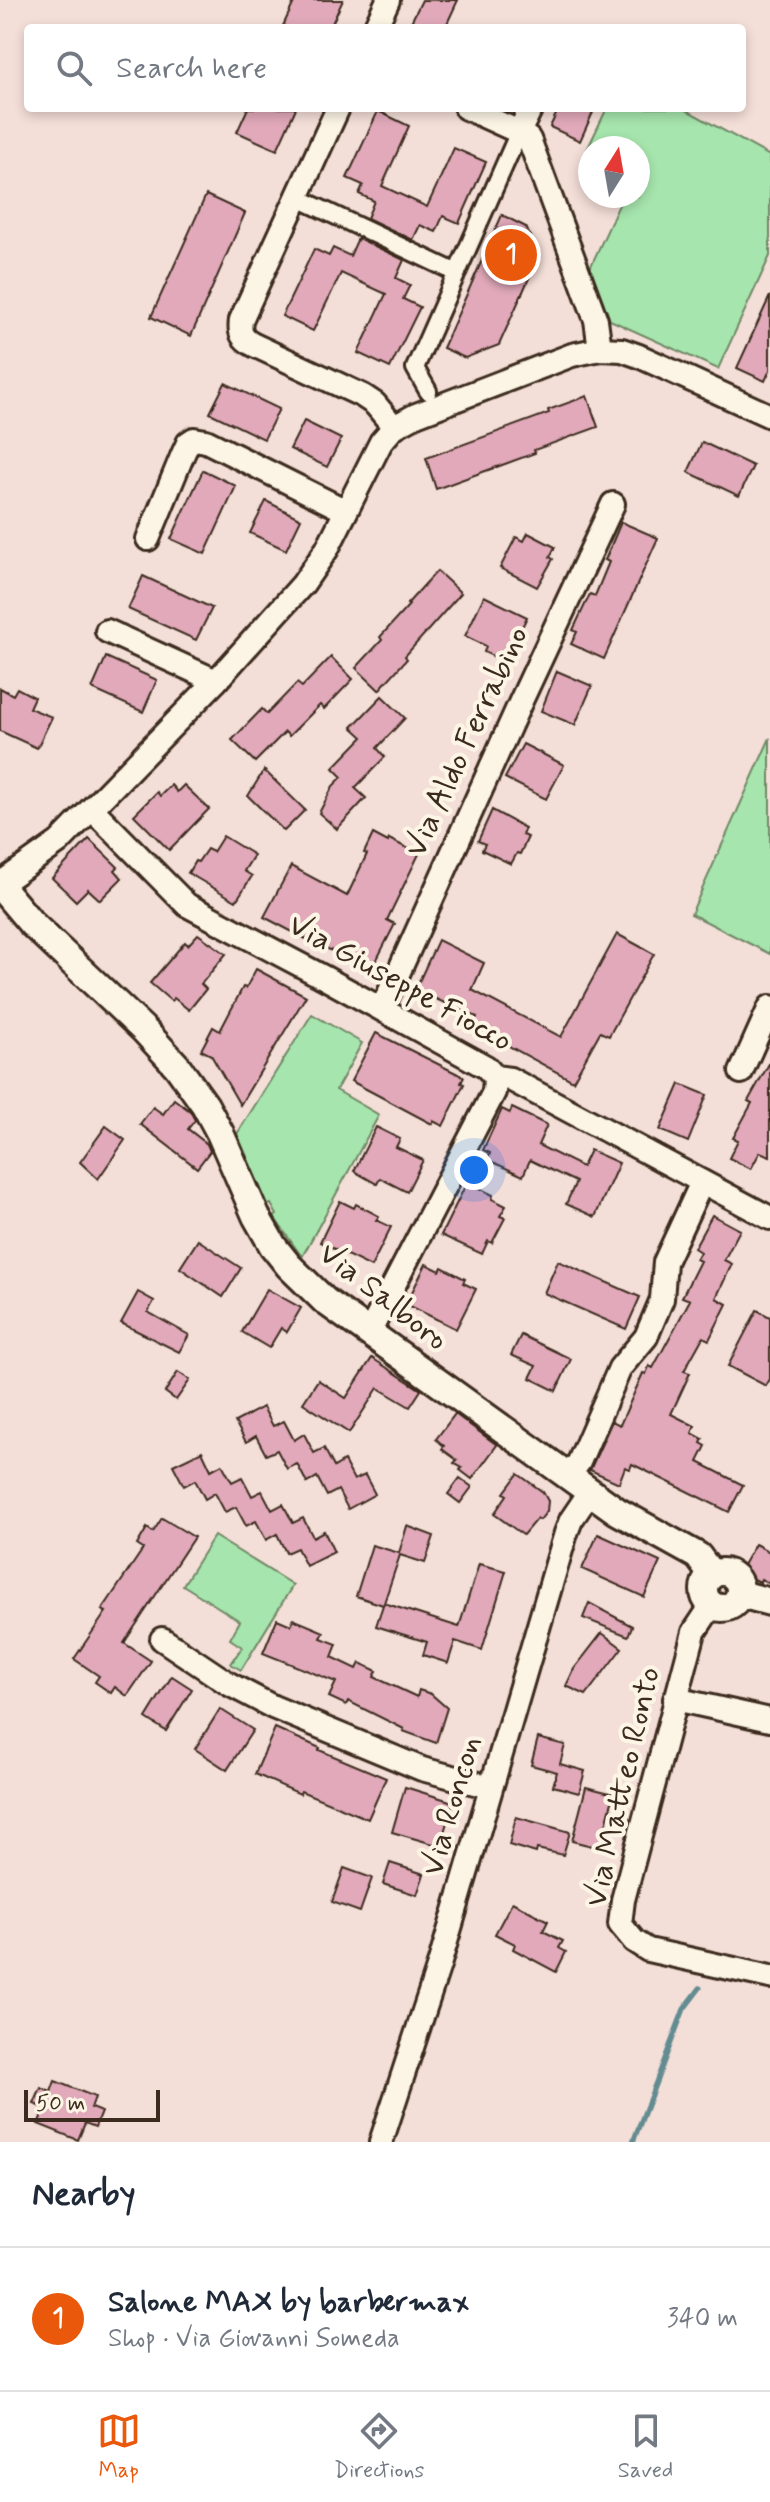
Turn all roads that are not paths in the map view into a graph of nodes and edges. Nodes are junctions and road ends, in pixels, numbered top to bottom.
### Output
1 (388, 0) edge
2 (377, 24) edge
3 (336, 112) edge
4 (475, 112) edge
5 (529, 112) edge
6 (519, 132) junction
7 (298, 198) junction
8 (457, 273) junction
9 (600, 349) junction
10 (428, 391) dead end
11 (770, 416) edge
12 (394, 427) junction
13 (613, 504) dead end
14 (346, 511) junction
15 (148, 539) dead end
16 (107, 631) dead end
17 (216, 681) junction
18 (92, 809) junction
19 (0, 885) edge
20 (770, 1007) edge
21 (382, 1009) junction
22 (741, 1072) dead end
23 (495, 1077) junction
24 (702, 1182) junction
25 (770, 1218) edge
26 (369, 1333) junction
27 (568, 1477) junction
28 (590, 1492) junction
29 (712, 1575) junction
30 (740, 1594) junction
31 (770, 1602) edge
32 (712, 1605) junction
33 (162, 1639) dead end
34 (675, 1699) junction
35 (770, 1720) edge
36 (490, 1787) junction
37 (770, 1977) edge
38 (381, 2142) edge

1 - 2 street
3 - 7 street
4 - 6 street
5 - 6 street
6 - 8 street
6 - 9 street
7 - 8 street
7 - 12 street
8 - 10 street
9 - 11 street
9 - 12 street
12 - 14 street
13 - 21 street, Via Aldo Ferrabino
14 - 15 street
14 - 17 street
16 - 17 street
17 - 18 street
18 - 19 street
18 - 21 street, Via Giuseppe Fiocco
19 - 26 street, Via Salboro
20 - 22 street
21 - 23 street, Via Giuseppe Fiocco
23 - 24 street, Via Giuseppe Fiocco
23 - 26 street
24 - 25 street, Via Giuseppe Fiocco
24 - 27 street
26 - 27 street, Via Salboro
27 - 28 street, Via Salboro
28 - 29 street, Via Salboro
28 - 36 street, Via Roncon
29 - 30 street, Via Salboro
29 - 32 street
30 - 31 street, Via Salboro
30 - 32 street
32 - 34 street, Via Matteo Ronto
33 - 36 street
34 - 35 street
34 - 37 street, Via Matteo Ronto
36 - 38 street, Via Roncon

